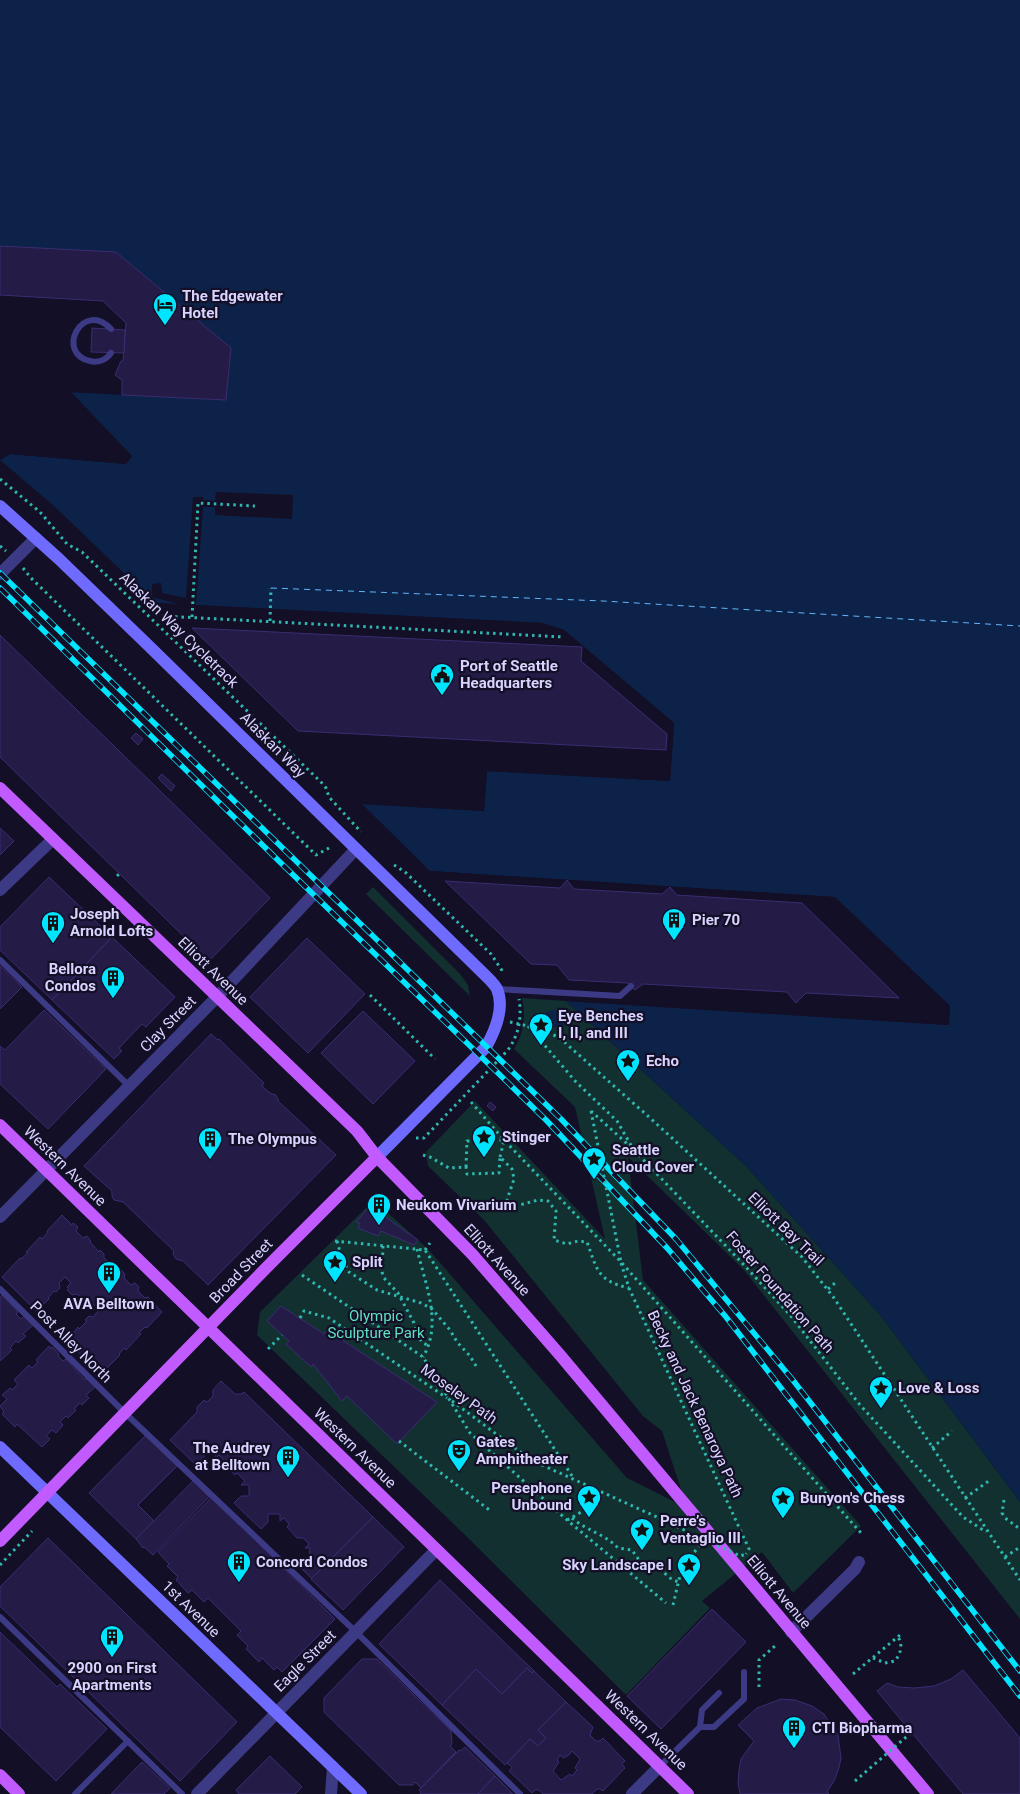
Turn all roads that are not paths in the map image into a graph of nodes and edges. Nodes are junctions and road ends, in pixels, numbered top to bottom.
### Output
1 (111, 329) dead end
2 (111, 353) dead end
3 (0, 506) edge
4 (36, 538) junction
5 (0, 574) edge
6 (0, 788) edge
7 (53, 839) junction
8 (356, 849) junction
9 (0, 890) edge
10 (0, 960) edge
11 (631, 986) dead end
12 (497, 989) junction
13 (217, 997) junction
14 (129, 1086) junction
15 (0, 1125) edge
16 (377, 1157) junction
17 (46, 1170) junction
18 (0, 1217) edge
19 (0, 1289) edge
20 (208, 1328) junction
21 (125, 1413) junction
22 (0, 1447) edge
23 (47, 1493) junction
24 (0, 1541) edge
25 (436, 1550) junction
26 (858, 1562) dead end
27 (0, 1617) edge
28 (356, 1632) junction
29 (791, 1632) junction
30 (744, 1672) dead end
31 (719, 1693) dead end
32 (276, 1714) junction
33 (700, 1727) junction
34 (128, 1741) junction
35 (660, 1766) junction
36 (333, 1767) junction
37 (0, 1775) edge
38 (19, 1794) edge
39 (76, 1794) edge
40 (182, 1794) edge
41 (197, 1794) edge
42 (331, 1794) edge
43 (361, 1794) edge
44 (520, 1794) edge
45 (632, 1794) edge
46 (688, 1794) edge
47 (928, 1794) edge

1 - 2 lane
3 - 4 main road, Alaskan Way
4 - 5 street
4 - 8 main road, Alaskan Way
6 - 7 main road, Elliott Avenue
7 - 9 street
7 - 13 main road, Elliott Avenue
8 - 12 main road, Alaskan Way
8 - 13 street, Clay Street
10 - 14 lane
11 - 12 lane
12 - 16 main road, Broad Street
13 - 14 street, Clay Street
13 - 16 main road, Elliott Avenue
14 - 17 street, Clay Street
15 - 17 main road, Western Avenue
16 - 20 main road, Broad Street
16 - 29 main road, Elliott Avenue
17 - 18 street, Clay Street
17 - 20 main road, Western Avenue
19 - 21 lane, Post Alley North
20 - 21 main road, Broad Street
20 - 25 main road, Western Avenue
21 - 23 main road, Broad Street
21 - 28 lane, Post Alley North
22 - 23 main road, 1st Avenue
23 - 24 main road, Broad Street
23 - 32 main road, 1st Avenue
25 - 28 street, Eagle Street
25 - 35 main road, Western Avenue
26 - 29 street
27 - 34 lane
28 - 32 street, Eagle Street
28 - 44 lane, Post Alley North
29 - 47 main road, Elliott Avenue
30 - 33 lane
31 - 33 lane
32 - 36 main road, 1st Avenue
32 - 41 street, Eagle Street
33 - 35 lane
34 - 39 lane
34 - 40 lane
35 - 45 street
35 - 46 main road, Western Avenue
36 - 42 street
36 - 43 main road, 1st Avenue
37 - 38 main road

